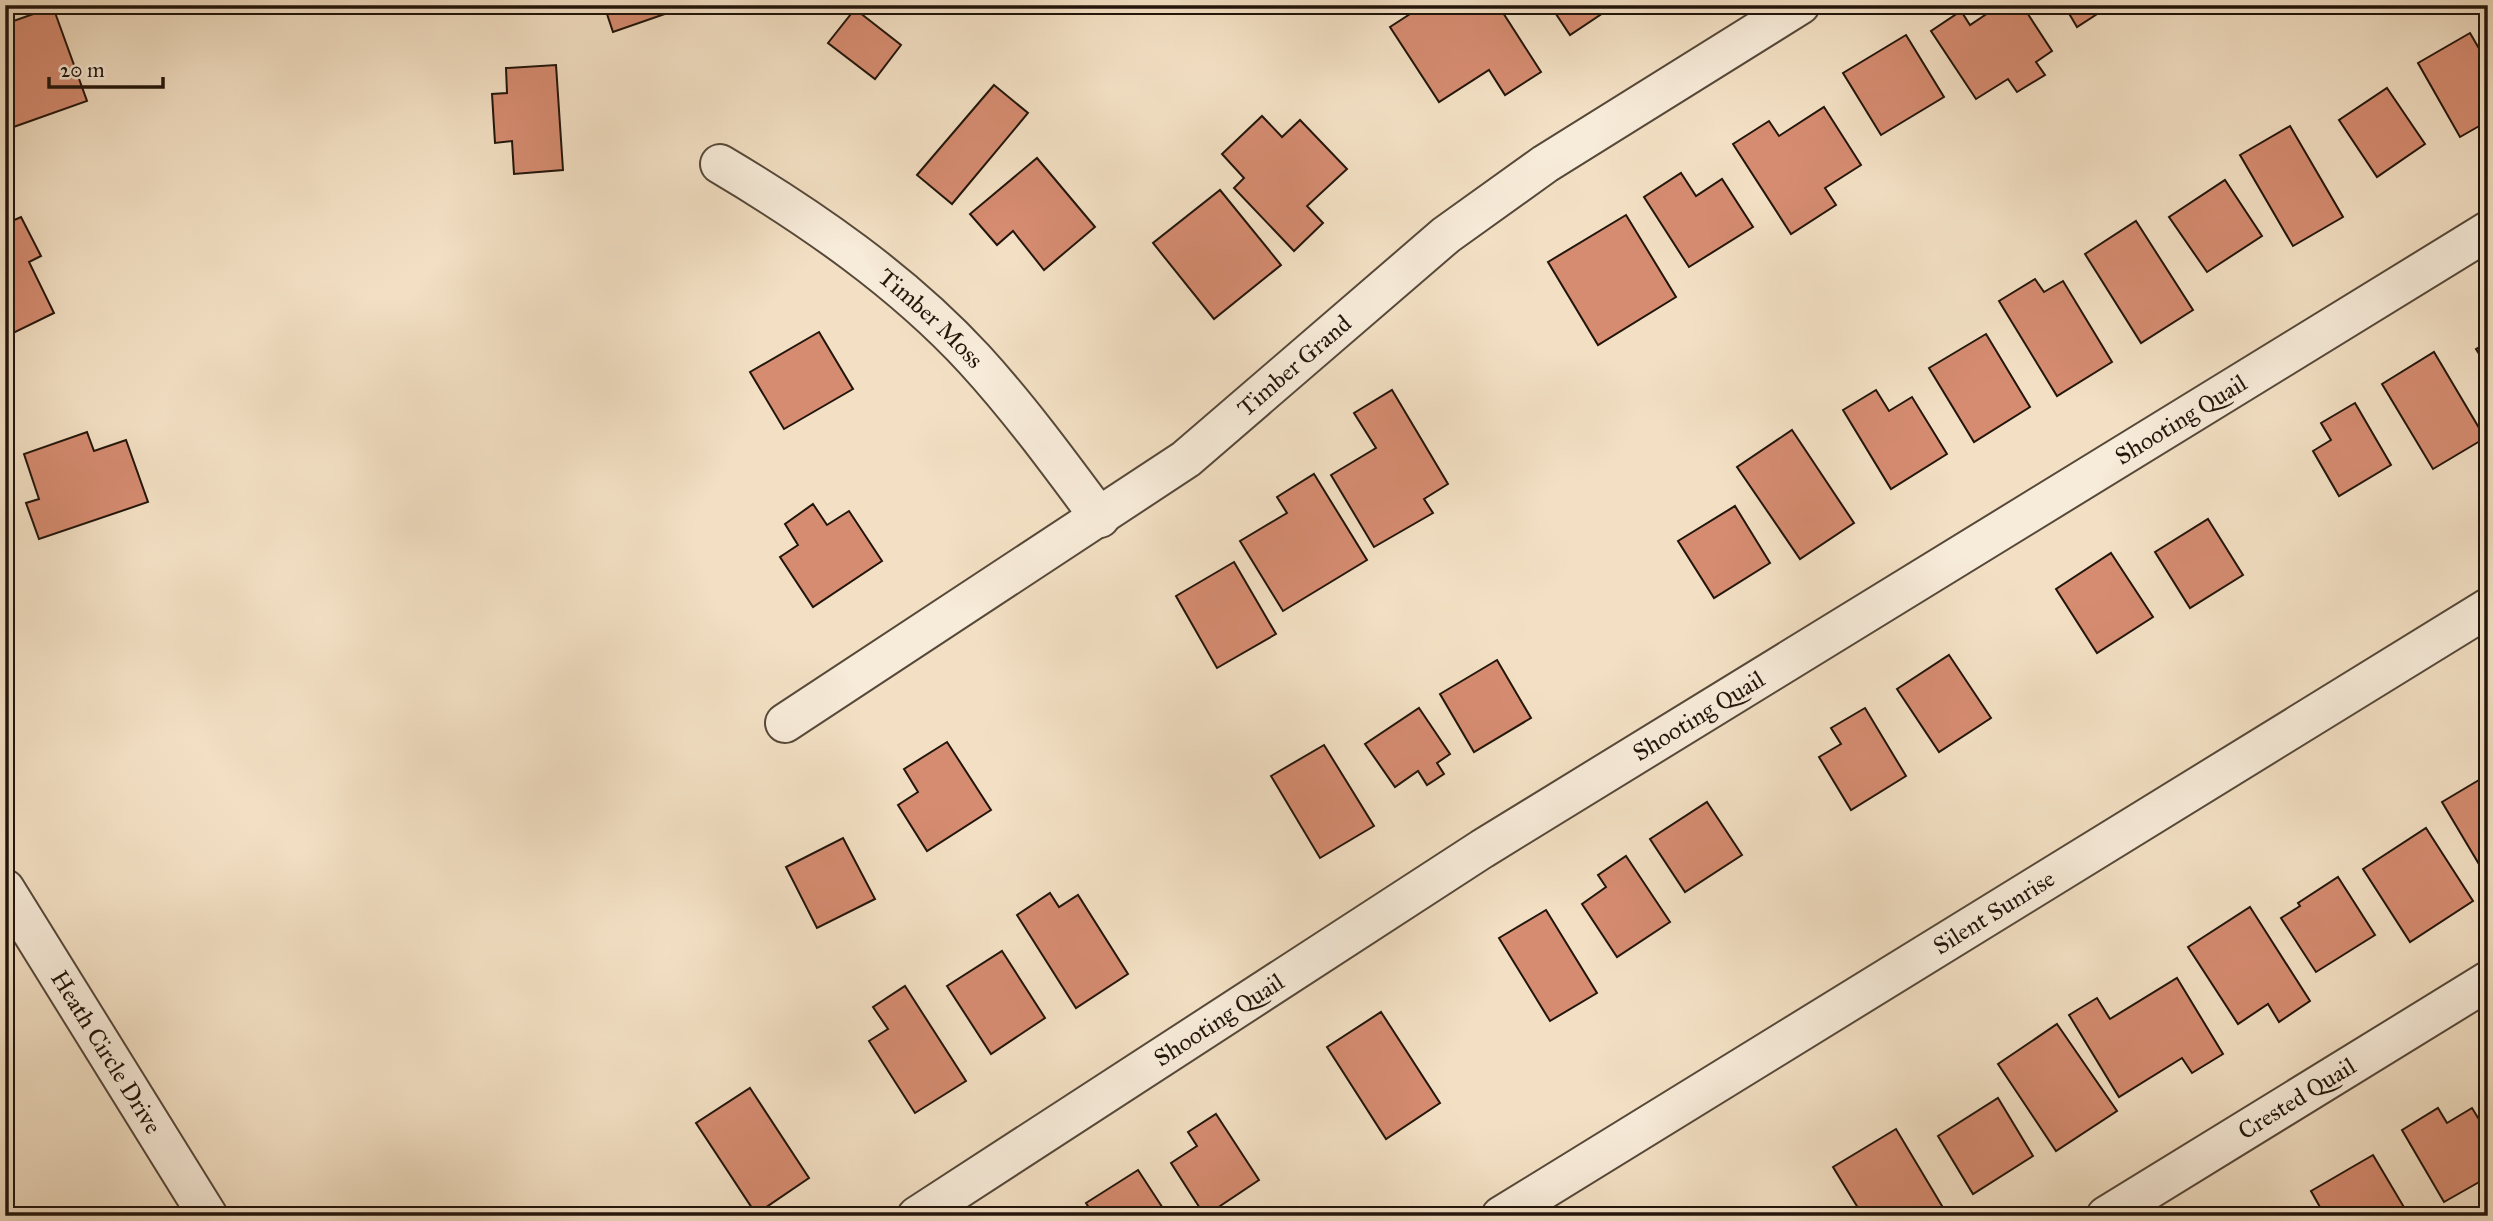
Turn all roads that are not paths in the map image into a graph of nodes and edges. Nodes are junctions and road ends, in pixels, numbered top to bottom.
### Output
1 (1800, 5) edge
2 (720, 164) dead end
3 (2488, 231) edge
4 (1100, 518) junction
5 (2488, 608) edge
6 (785, 723) dead end
7 (5, 889) edge
8 (2488, 981) edge
9 (208, 1216) edge
10 (917, 1216) edge
11 (1502, 1216) edge
12 (2106, 1216) edge

1 - 4 street, Timber Grand
2 - 4 street, Timber Moss
3 - 10 street, Shooting Quail
4 - 6 street, Timber Grand
5 - 11 street, Silent Sunrise
7 - 9 street, Heath Circle Drive
8 - 12 street, Crested Quail

